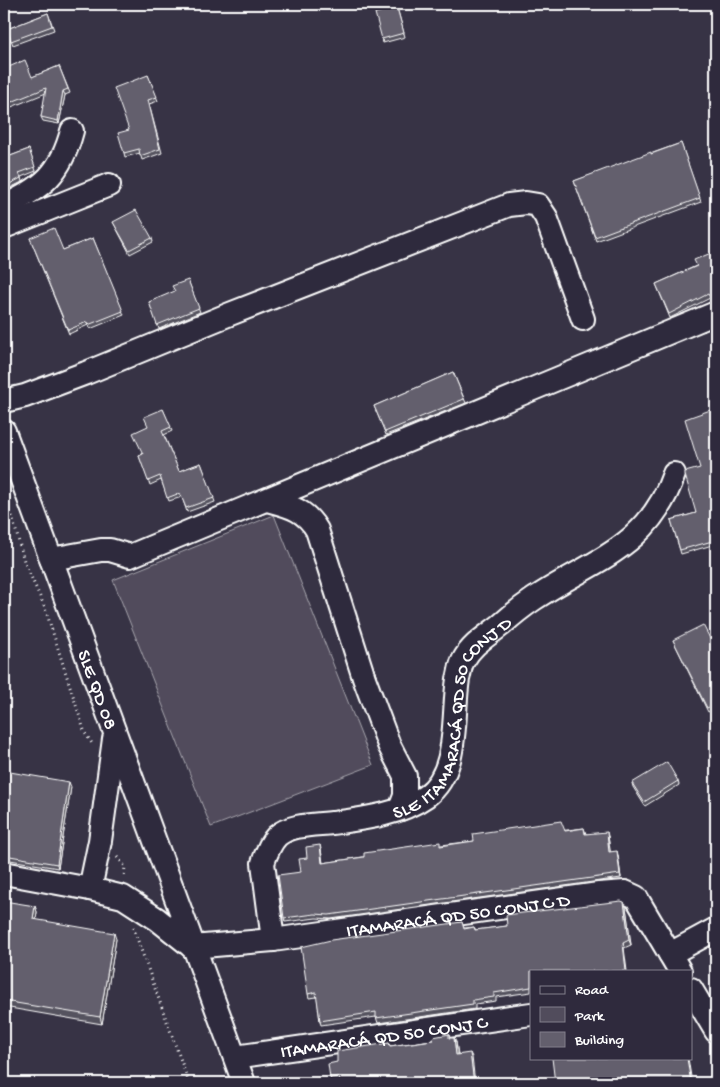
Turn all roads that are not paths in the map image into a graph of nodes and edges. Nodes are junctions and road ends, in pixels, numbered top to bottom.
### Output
1 (72, 130) dead end
2 (109, 186) dead end
3 (4, 206) edge
4 (4, 226) edge
5 (716, 313) edge
6 (584, 319) dead end
7 (4, 401) edge
8 (4, 431) edge
9 (674, 474) dead end
10 (267, 500) junction
11 (51, 559) junction
12 (114, 733) junction
13 (400, 809) junction
14 (4, 873) edge
15 (90, 889) junction
16 (716, 929) edge
17 (273, 940) junction
18 (192, 947) junction
19 (675, 962) edge
20 (692, 990) edge
21 (530, 1014) edge
22 (716, 1031) edge
23 (235, 1057) junction
24 (243, 1083) edge

1 - 3 street
2 - 4 street
5 - 10 street
6 - 7 street
8 - 11 street, SLE QD 08
9 - 13 street, SLE ITAMARACÁ QD 50 CONJ D
10 - 11 street
10 - 13 street
11 - 12 street, SLE QD 08
12 - 15 street
12 - 18 street, SLE QD 08
13 - 17 street, SLE ITAMARACÁ QD 50 CONJ D
14 - 15 street
15 - 18 street
16 - 19 street
17 - 18 street, ITAMARACÁ QD 50 CONJ C D
17 - 19 street, ITAMARACÁ QD 50 CONJ C D
18 - 23 street, SLE QD 08
20 - 22 street
21 - 23 street, ITAMARACÁ QD 50 CONJ C
23 - 24 street, SLE QD 08

